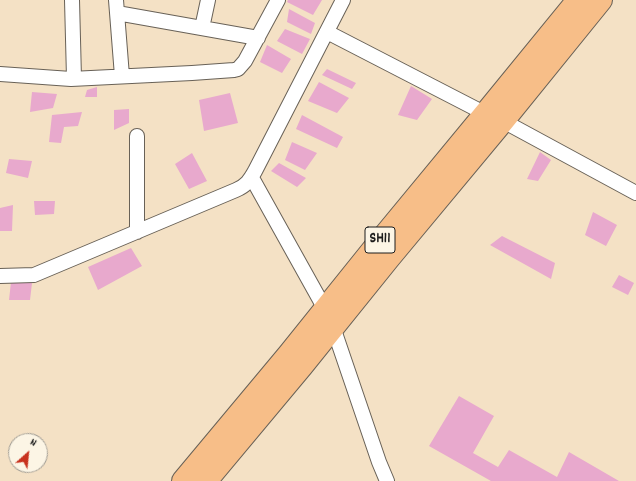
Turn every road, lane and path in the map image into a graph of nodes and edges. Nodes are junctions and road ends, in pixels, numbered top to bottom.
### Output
1 (72, 0) edge
2 (208, 0) edge
3 (278, 0) edge
4 (343, 0) edge
5 (578, 0) edge
6 (601, 0) edge
7 (116, 6) edge
8 (202, 28) junction
9 (327, 32) junction
10 (258, 38) junction
11 (0, 74) edge
12 (122, 76) junction
13 (74, 78) junction
14 (494, 117) junction
15 (137, 136) dead end
16 (252, 178) junction
17 (636, 193) edge
18 (137, 232) junction
19 (0, 276) edge
20 (329, 318) junction
21 (183, 481) edge
22 (206, 481) edge
23 (387, 481) edge

1 - 13 street
2 - 8 street
3 - 10 street
4 - 9 street
5 - 14 main road, SH11
6 - 14 main road, SH11
7 - 8 street
7 - 12 street
8 - 10 street
9 - 14 street
9 - 16 street
10 - 12 street
11 - 13 street
12 - 13 street
14 - 17 street
14 - 20 main road, SH11
15 - 18 street
16 - 18 street
16 - 20 street
18 - 19 street
20 - 21 main road, SH11
20 - 22 main road, SH11
20 - 23 street

